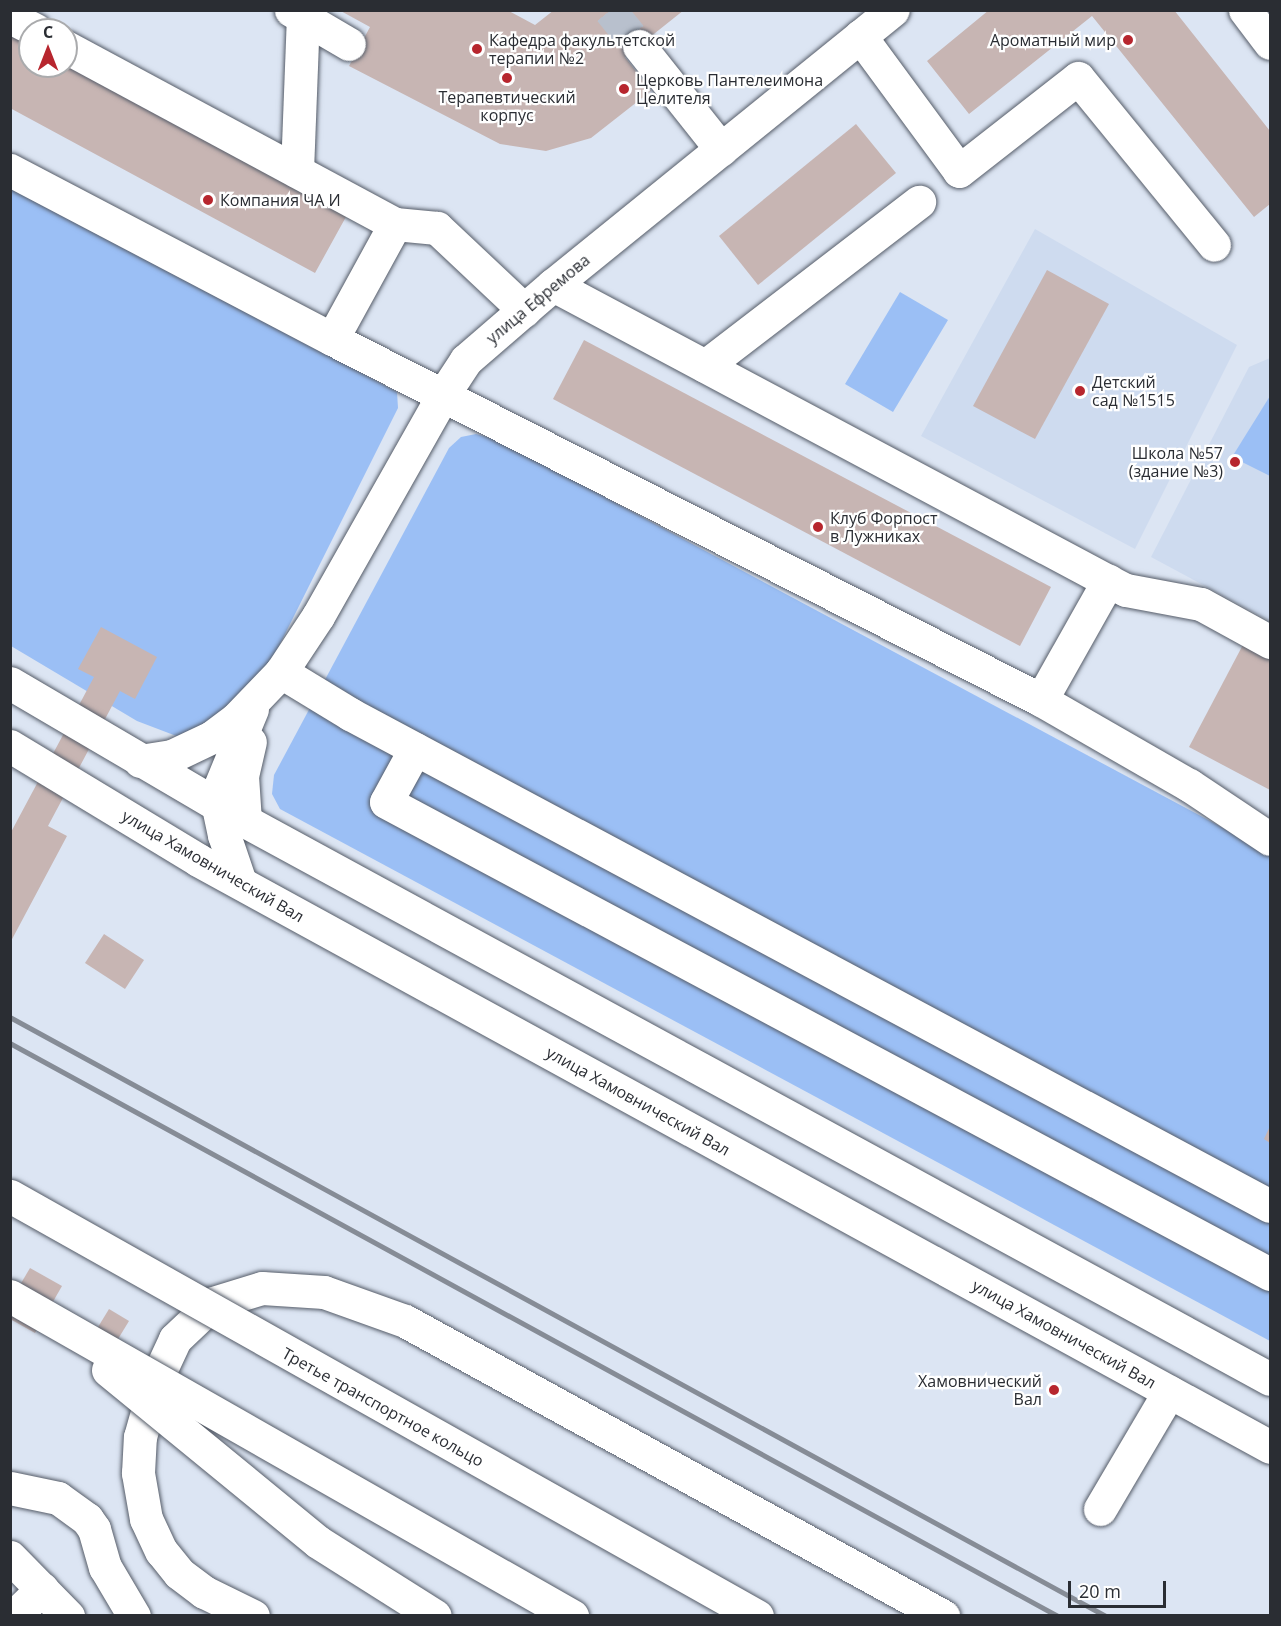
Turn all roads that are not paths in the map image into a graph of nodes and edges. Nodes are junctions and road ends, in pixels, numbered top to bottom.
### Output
1 (892, 10) edge
2 (1245, 10) edge
3 (297, 14) edge
4 (860, 36) junction
5 (1270, 43) edge
6 (350, 44) dead end
7 (639, 46) tunnel mouth
8 (78, 53) edge
9 (721, 148) junction
10 (10, 170) edge
11 (297, 171) junction
12 (919, 202) dead end
13 (395, 224) junction
14 (1214, 245) dead end
15 (553, 285) junction
16 (524, 310) junction
17 (333, 339) junction
18 (705, 366) junction
19 (443, 395) junction
20 (1108, 581) junction
21 (1270, 642) edge
22 (281, 672) junction
23 (10, 683) edge
24 (256, 699) junction
25 (1041, 700) junction
26 (10, 746) edge
27 (415, 748) junction
28 (140, 761) junction
29 (218, 805) junction
30 (246, 821) junction
31 (1270, 839) edge
32 (240, 882) junction
33 (10, 1196) edge
34 (1270, 1206) edge
35 (1270, 1274) edge
36 (10, 1297) edge
37 (1270, 1379) edge
38 (1169, 1392) junction
39 (1270, 1447) edge
40 (10, 1488) edge
41 (1100, 1509) dead end
42 (10, 1557) edge
43 (42, 1588) junction
44 (14, 1616) edge
45 (68, 1616) edge
46 (134, 1616) edge
47 (253, 1616) edge
48 (435, 1616) edge
49 (572, 1616) edge
50 (757, 1616) edge
51 (943, 1616) edge

1 - 4 main road, улица Ефремова
2 - 5 main road
3 - 6 main road
3 - 11 main road
4 - 9 main road, улица Ефремова
4 - 14 main road
7 - 9 main road
8 - 11 main road
9 - 15 main road, улица Ефремова
10 - 17 main road
11 - 13 main road
12 - 18 main road
13 - 16 main road
13 - 17 main road
15 - 16 main road, улица Ефремова
15 - 18 main road
16 - 19 main road, улица Ефремова
17 - 19 main road
18 - 20 main road
19 - 22 main road, улица Ефремова
19 - 25 main road
20 - 21 main road
20 - 25 main road
22 - 24 main road, улица Ефремова
22 - 27 main road
22 - 30 main road, улица Ефремова
23 - 28 main road
24 - 28 main road, улица Ефремова
24 - 29 main road, улица Ефремова
25 - 31 main road
26 - 32 main road, улица Хамовнический Вал
27 - 34 main road
27 - 35 main road
28 - 29 main road
29 - 30 main road
29 - 32 main road, улица Ефремова
30 - 37 main road
32 - 38 main road, улица Хамовнический Вал
33 - 50 main road, Третье транспортное кольцо, bridge
36 - 48 main road, bridge
36 - 49 main road, bridge
38 - 39 main road, улица Хамовнический Вал
38 - 41 main road
40 - 46 main road
42 - 43 main road
43 - 44 main road
43 - 45 main road
47 - 51 main road

